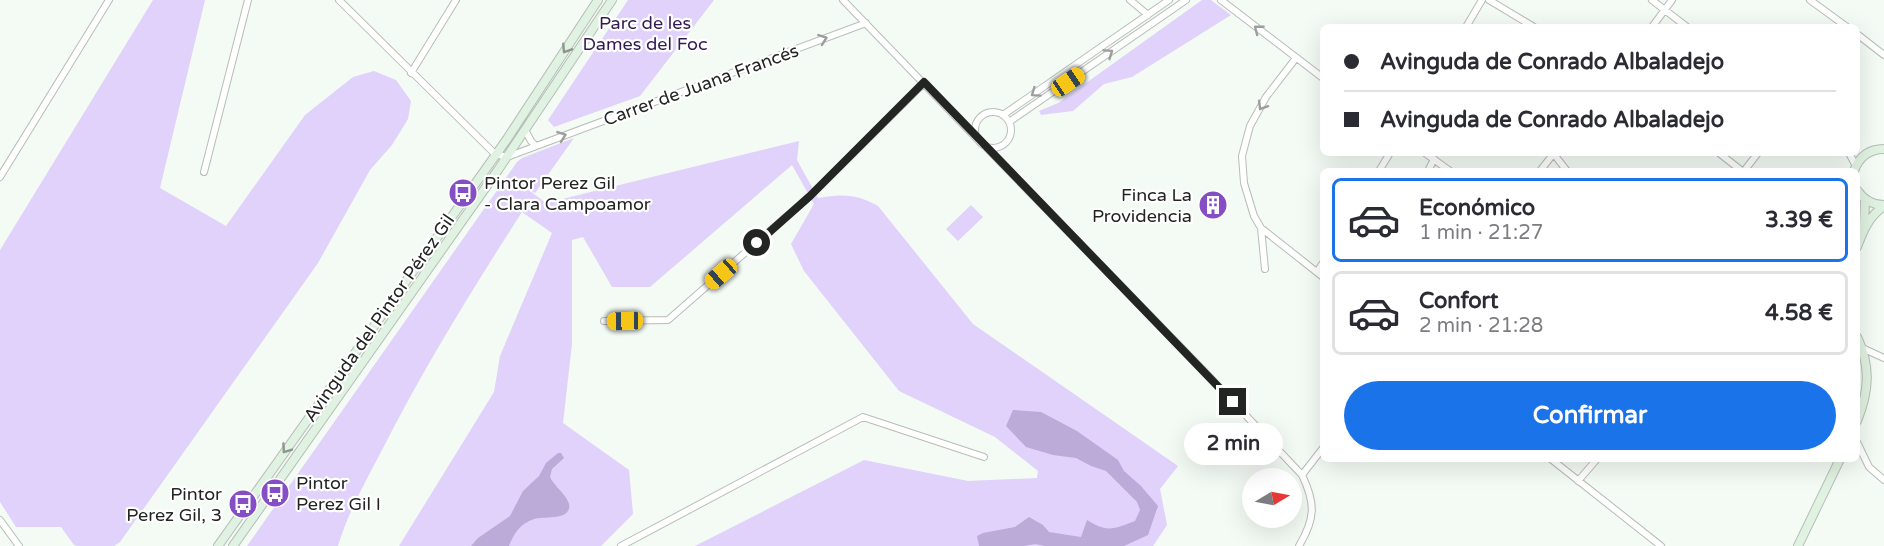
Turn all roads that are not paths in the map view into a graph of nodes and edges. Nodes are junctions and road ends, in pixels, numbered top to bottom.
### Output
1 (109, 0) edge
2 (248, 0) edge
3 (339, 0) edge
4 (456, 0) edge
5 (598, 0) edge
6 (612, 0) edge
7 (843, 0) edge
8 (1130, 0) edge
9 (1169, 0) edge
10 (1186, 0) edge
11 (1221, 0) edge
12 (1482, 0) edge
13 (1490, 0) edge
14 (1652, 0) edge
15 (1672, 0) edge
16 (1810, 0) edge
17 (1664, 11) junction
18 (1148, 15) junction
19 (866, 23) junction
20 (1468, 24) edge
21 (1529, 24) edge
22 (1654, 24) edge
23 (1683, 24) edge
24 (1843, 24) edge
25 (1860, 36) edge
26 (1884, 55) edge
27 (1296, 58) junction
28 (411, 73) junction
29 (1320, 76) edge
30 (924, 82) junction
31 (1003, 115) junction
32 (978, 122) junction
33 (1009, 122) junction
34 (964, 125) junction
35 (525, 130) junction
36 (980, 142) junction
37 (1003, 145) junction
38 (536, 146) junction
39 (1882, 148) edge
40 (495, 154) junction
41 (1861, 154) edge
42 (1430, 156) edge
43 (1555, 156) edge
44 (1723, 156) edge
45 (1756, 156) edge
46 (507, 157) junction
47 (1434, 159) junction
48 (998, 160) junction
49 (1430, 168) edge
50 (1446, 168) edge
51 (1565, 168) edge
52 (1739, 168) edge
53 (1746, 168) edge
54 (1855, 168) edge
55 (204, 172) dead end
56 (0, 177) edge
57 (1860, 194) edge
58 (1865, 200) junction
59 (1884, 206) edge
60 (1864, 227) junction
61 (1261, 228) junction
62 (1860, 238) edge
63 (1265, 269) dead end
64 (1320, 274) edge
65 (604, 321) dead end
66 (1860, 344) edge
67 (1862, 348) junction
68 (1884, 358) edge
69 (1860, 412) edge
70 (1860, 448) edge
71 (1320, 452) edge
72 (984, 457) dead end
73 (1555, 462) edge
74 (1594, 462) edge
75 (1836, 462) edge
76 (1295, 468) edge
77 (1302, 475) joint
78 (1884, 480) edge
79 (1578, 481) junction
80 (0, 520) edge
81 (230, 527) junction
82 (19, 546) edge
83 (212, 546) edge
84 (218, 546) edge
85 (234, 546) edge
86 (621, 546) edge
87 (1299, 546) edge
88 (1662, 546) edge
89 (1798, 546) edge

1 - 56 street
2 - 55 street
3 - 28 street
4 - 28 street
5 -> 40 main road, Avinguda del Pintor Pérez Gil
6 - 35 main road, Avinguda del Pintor Pérez Gil
7 - 19 street
8 - 18 street
9 - 18 street
33 -> 10 street
27 -> 11 street
12 - 20 street
13 - 21 street
14 - 17 street
15 - 17 street
16 - 24 street
17 - 22 street
17 - 23 street
18 -> 31 street
19 - 30 street
38 -> 19 street, Carrer de Juana Francés
25 - 26 street
27 - 29 street
27 -> 61 street
28 - 40 street
30 - 34 street
30 - 65 street
31 - 32 street
31 - 33 street
32 - 34 street
32 - 36 street
33 - 37 street
34 - 36 street
35 - 38 street
35 - 46 main road, Avinguda del Pintor Pérez Gil
36 - 37 street
36 - 48 street
37 - 48 street
38 - 46 street, Carrer de Juana Francés
39 - 41 main road
40 - 46 street
40 -> 81 main road, Avinguda del Pintor Pérez Gil
41 - 54 main road
42 - 47 street
43 - 51 street
44 - 52 street
45 - 53 street
46 - 85 main road, Avinguda del Pintor Pérez Gil
47 - 49 street
47 - 50 street
48 - 76 street
57 - 58 main road
58 - 59 main road
58 - 60 main road
59 - 60 main road
60 - 62 main road
61 - 63 street
61 - 64 street
66 - 67 main road
67 - 68 street
67 - 69 main road
70 - 78 street
71 - 77 street
72 - 86 street
73 - 79 street
74 - 79 street
75 - 89 main road
77 - 87 street
79 - 88 street
80 - 82 street
81 - 83 street
81 - 84 main road, Avinguda del Pintor Pérez Gil

